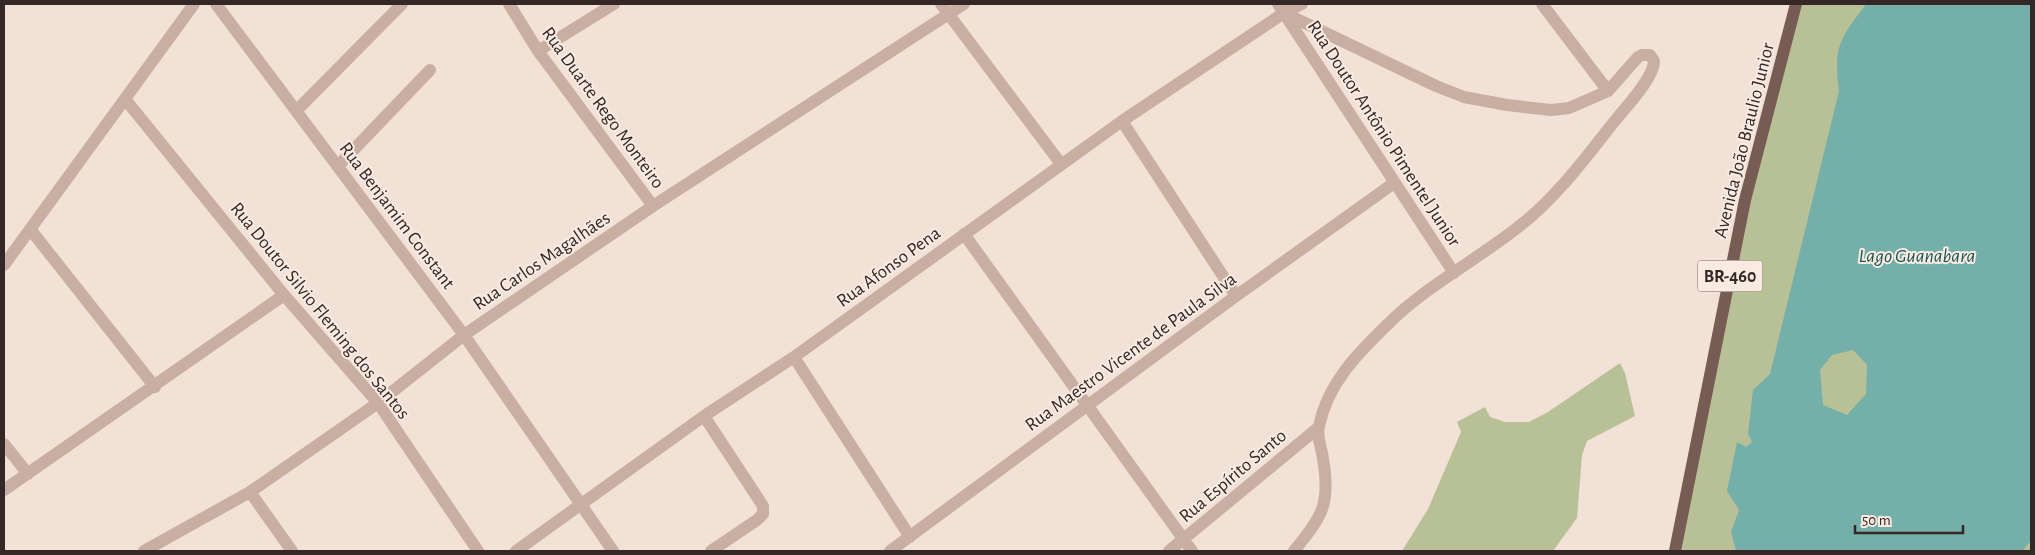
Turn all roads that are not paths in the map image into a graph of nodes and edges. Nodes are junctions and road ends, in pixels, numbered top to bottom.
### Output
1 (194, 4) edge
2 (216, 4) edge
3 (509, 4) edge
4 (614, 4) edge
5 (941, 4) edge
6 (964, 4) edge
7 (1302, 4) edge
8 (1542, 4) edge
9 (1796, 4) edge
10 (397, 6) edge
11 (1281, 8) edge
12 (949, 15) junction
13 (538, 51) junction
14 (430, 70) dead end
15 (1608, 91) junction
16 (125, 99) junction
17 (296, 111) junction
18 (1122, 121) junction
19 (1062, 164) junction
20 (338, 166) junction
21 (1394, 183) junction
22 (653, 206) junction
23 (30, 229) junction
24 (964, 234) junction
25 (4, 265) edge
26 (1454, 273) junction
27 (284, 295) junction
28 (1236, 296) junction
29 (464, 335) junction
30 (794, 357) junction
31 (154, 387) junction
32 (378, 403) junction
33 (1088, 406) junction
34 (704, 416) junction
35 (1318, 428) junction
36 (4, 444) edge
37 (28, 474) junction
38 (4, 490) edge
39 (250, 492) junction
40 (581, 506) junction
41 (910, 537) junction
42 (1184, 540) junction
43 (144, 551) edge
44 (292, 551) edge
45 (478, 551) edge
46 (516, 551) edge
47 (612, 551) edge
48 (711, 551) edge
49 (890, 551) edge
50 (1169, 551) edge
51 (1192, 551) edge
52 (1294, 551) edge
53 (1675, 551) edge

1 - 16 street
2 - 17 street, Rua Benjamim Constant
3 - 13 street, Rua Duarte Rego Monteiro
4 - 13 street
5 - 12 street
6 - 12 street, Rua Carlos Magalhães
7 - 11 street, Rua Afonso Pena
8 - 15 street
9 - 53 main road, Avenida João Braulio Junior / BR-460
10 - 17 street
11 - 15 street
11 - 18 street, Rua Afonso Pena
11 - 21 street, Rua Doutor Antônio Pimentel Junior
12 - 19 street
12 - 22 street, Rua Carlos Magalhães
13 - 22 street, Rua Duarte Rego Monteiro
14 - 20 street
15 - 26 street
16 - 23 street
16 - 27 street, Rua Doutor Silvio Fleming dos Santos
17 - 20 street, Rua Benjamim Constant
18 - 19 street, Rua Afonso Pena
18 - 28 street
19 - 24 street, Rua Afonso Pena
20 - 29 street, Rua Benjamim Constant
21 - 26 street, Rua Doutor Antônio Pimentel Junior
21 - 28 street, Rua Maestro Vicente de Paula Silva
22 - 29 street, Rua Carlos Magalhães
23 - 25 street
23 - 31 street
24 - 30 street, Rua Afonso Pena
24 - 33 street
26 - 35 street
27 - 31 street
27 - 32 street, Rua Doutor Silvio Fleming dos Santos
28 - 33 street, Rua Maestro Vicente de Paula Silva
29 - 32 street, Rua Carlos Magalhães
29 - 40 street, Rua Benjamim Constant
30 - 34 street, Rua Afonso Pena
30 - 41 street
31 - 37 street
32 - 39 street, Rua Carlos Magalhães
32 - 45 street, Rua Doutor Silvio Fleming dos Santos
33 - 41 street, Rua Maestro Vicente de Paula Silva
33 - 42 street
34 - 40 street, Rua Afonso Pena
34 - 48 street
35 - 42 street, Rua Espírito Santo
35 - 52 street
36 - 37 street
37 - 38 street
39 - 43 street, Rua Carlos Magalhães
39 - 44 street
40 - 46 street, Rua Afonso Pena
40 - 47 street, Rua Benjamim Constant
41 - 49 street, Rua Maestro Vicente de Paula Silva
42 - 50 street, Rua Espírito Santo
42 - 51 street

